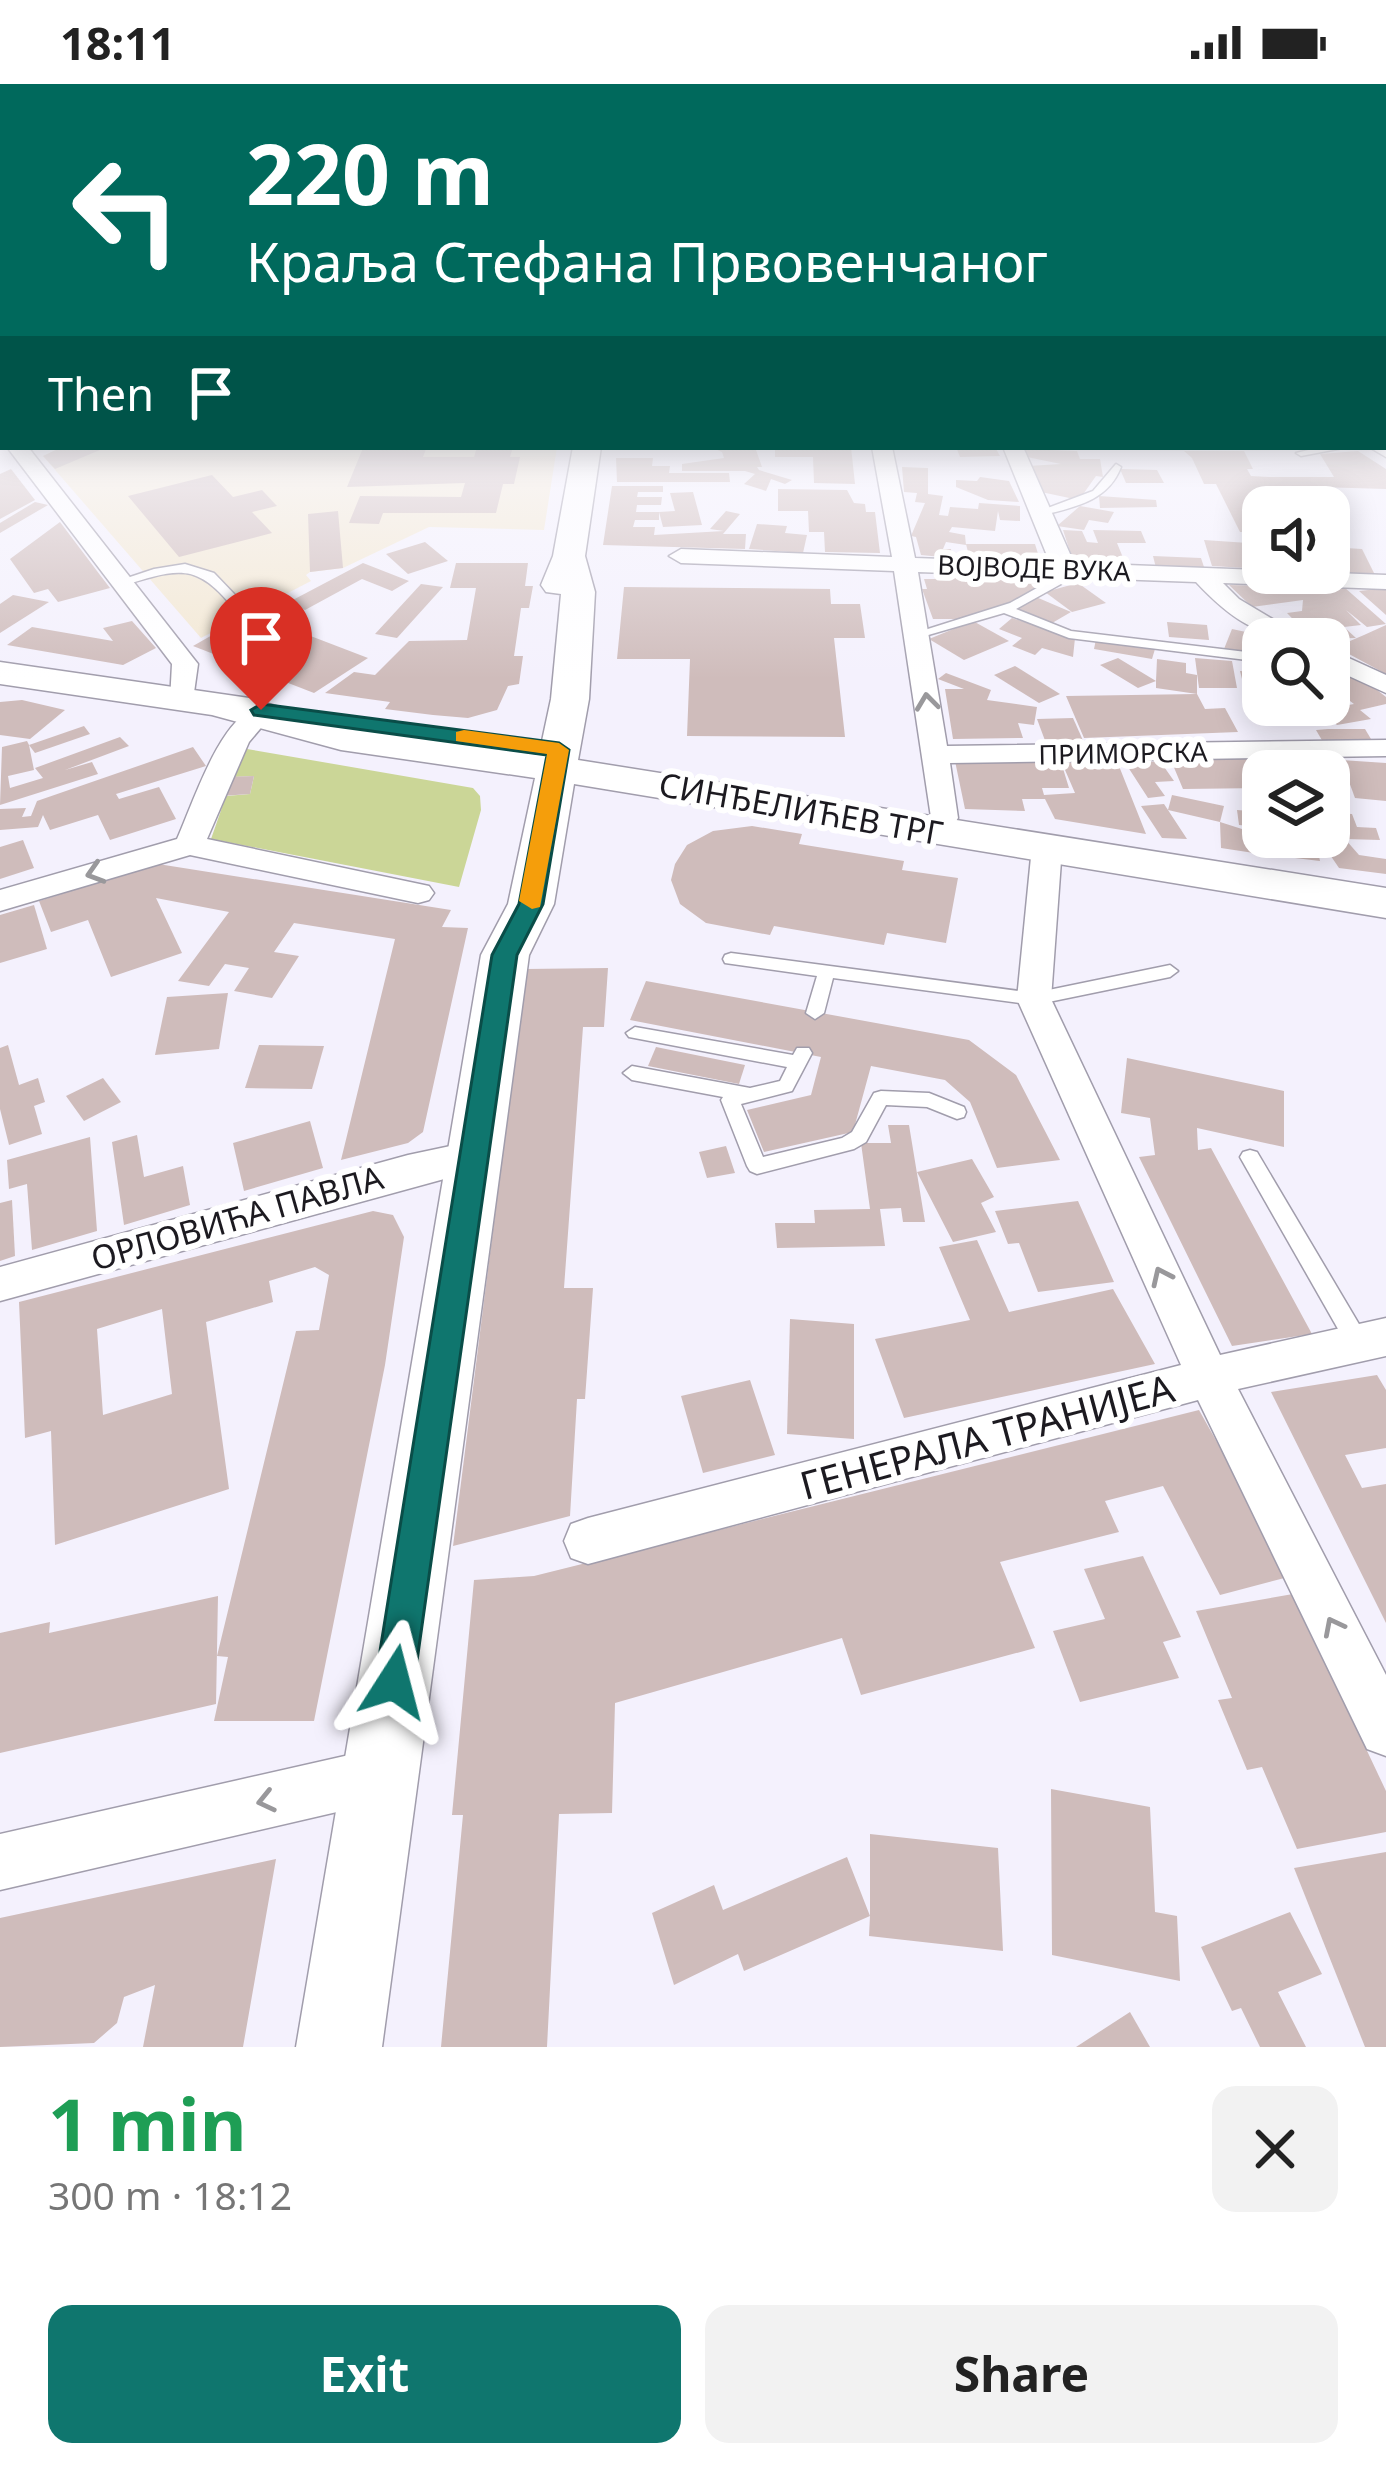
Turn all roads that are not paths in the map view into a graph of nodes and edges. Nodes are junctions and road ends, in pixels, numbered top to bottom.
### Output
1 (55, 496) edge
2 (579, 496) edge
3 (891, 496) edge
4 (1035, 496) edge
5 (1088, 496) edge
6 (1043, 512) junction
7 (681, 556) dead end
8 (903, 564) junction
9 (1065, 570) junction
10 (1203, 576) junction
11 (124, 581) junction
12 (1386, 582) edge
13 (234, 601) dead end
14 (1005, 609) junction
15 (1255, 618) edge
16 (918, 634) junction
17 (1242, 655) edge
18 (1350, 667) edge
19 (0, 673) edge
20 (1386, 685) edge
21 (200, 703) junction
22 (257, 716) junction
23 (1386, 748) edge
24 (933, 755) junction
25 (542, 758) junction
26 (943, 818) junction
27 (189, 844) junction
28 (1047, 847) junction
29 (418, 893) dead end
30 (0, 901) edge
31 (1386, 903) edge
32 (731, 959) dead end
33 (1170, 971) dead end
34 (826, 974) junction
35 (1034, 999) junction
36 (814, 1013) dead end
37 (635, 1033) dead end
38 (632, 1073) dead end
39 (750, 1095) junction
40 (957, 1112) dead end
41 (474, 1156) junction
42 (1250, 1157) dead end
43 (0, 1284) edge
44 (1372, 1340) edge
45 (1210, 1379) junction
46 (588, 1541) dead end
47 (1386, 1730) edge
48 (380, 1775) junction
49 (0, 1862) edge
50 (339, 2047) edge

1 - 11 street
2 - 25 main road
3 - 8 street
4 - 6 street
5 - 6 lane
6 - 9 street
7 - 8 street, ВОЈВОДЕ ВУКА
8 - 9 street, ВОЈВОДЕ ВУКА
8 - 16 street
9 - 10 street, ВОЈВОДЕ ВУКА
9 - 14 lane
10 - 12 street, ВОЈВОДЕ ВУКА
10 - 15 street
11 - 13 lane
11 - 21 street
14 - 16 lane
14 - 17 lane
24 -> 16 street
18 - 20 street
19 - 21 main road
21 - 22 main road
21 - 25 main road
22 - 25 main road
22 - 27 street
23 - 24 street, ПРИМОРСКА
24 - 26 street
25 - 26 main road, СИНЂЕЛИЋЕВ ТРГ
25 - 28 main road, СИНЂЕЛИЋЕВ ТРГ
25 - 41 main road
26 - 28 main road, СИНЂЕЛИЋЕВ ТРГ
27 - 29 street
27 -> 30 street
28 - 31 main road, СИНЂЕЛИЋЕВ ТРГ
28 - 35 street
32 - 34 lane
33 - 35 lane
34 - 35 lane
34 - 36 lane
45 -> 35 street
37 - 39 lane
38 - 39 lane
39 - 40 lane
41 - 43 street, ОРЛОВИЋА ПАВЛА
41 - 48 main road
42 - 44 lane
44 - 45 street, ГЕНЕРАЛА ТРАНИЈЕА
45 - 46 street, ГЕНЕРАЛА ТРАНИЈЕА
47 -> 45 street
48 -> 49 street
48 - 50 main road

